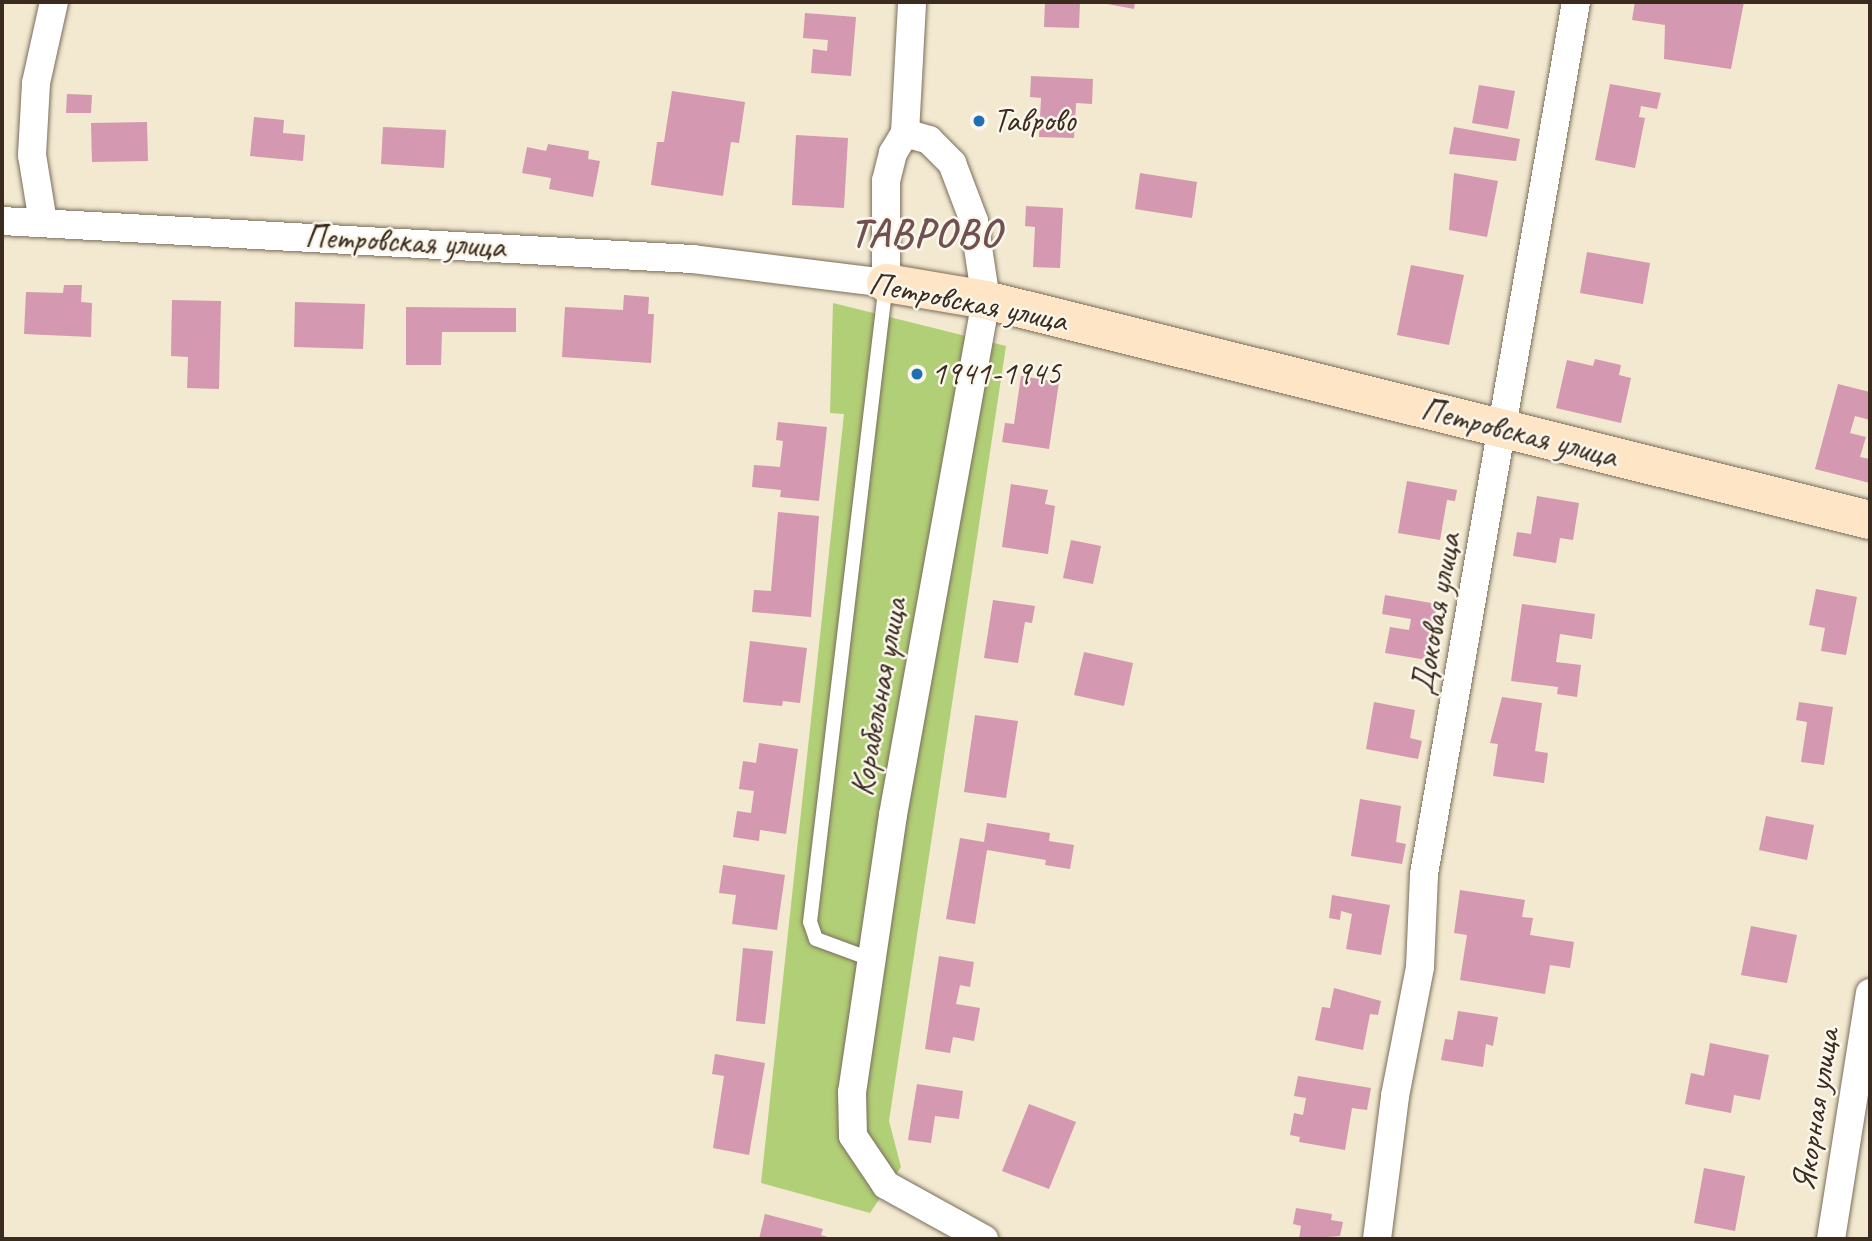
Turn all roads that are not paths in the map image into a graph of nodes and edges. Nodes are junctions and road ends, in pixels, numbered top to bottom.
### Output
1 (54, 2) edge
2 (1576, 2) edge
3 (915, 7) edge
4 (905, 133) junction
5 (2, 221) edge
6 (43, 222) junction
7 (886, 283) junction
8 (986, 300) junction
9 (1505, 430) junction
10 (1870, 520) edge
11 (873, 960) junction
12 (1870, 993) edge
13 (984, 1239) edge
14 (1377, 1239) edge
15 (1830, 1239) edge

1 - 6 street
2 - 9 street, Доковая улица
3 - 4 street
4 - 7 street
4 - 8 street, Корабельная улица
5 - 6 street, Петровская улица
6 - 7 street, Петровская улица
7 - 8 street, Петровская улица
7 - 11 lane
8 - 9 street, Петровская улица
8 - 11 street, Корабельная улица
9 - 10 street, Петровская улица
9 - 14 street, Доковая улица
11 - 13 street, Корабельная улица
12 - 15 street, Якорная улица

